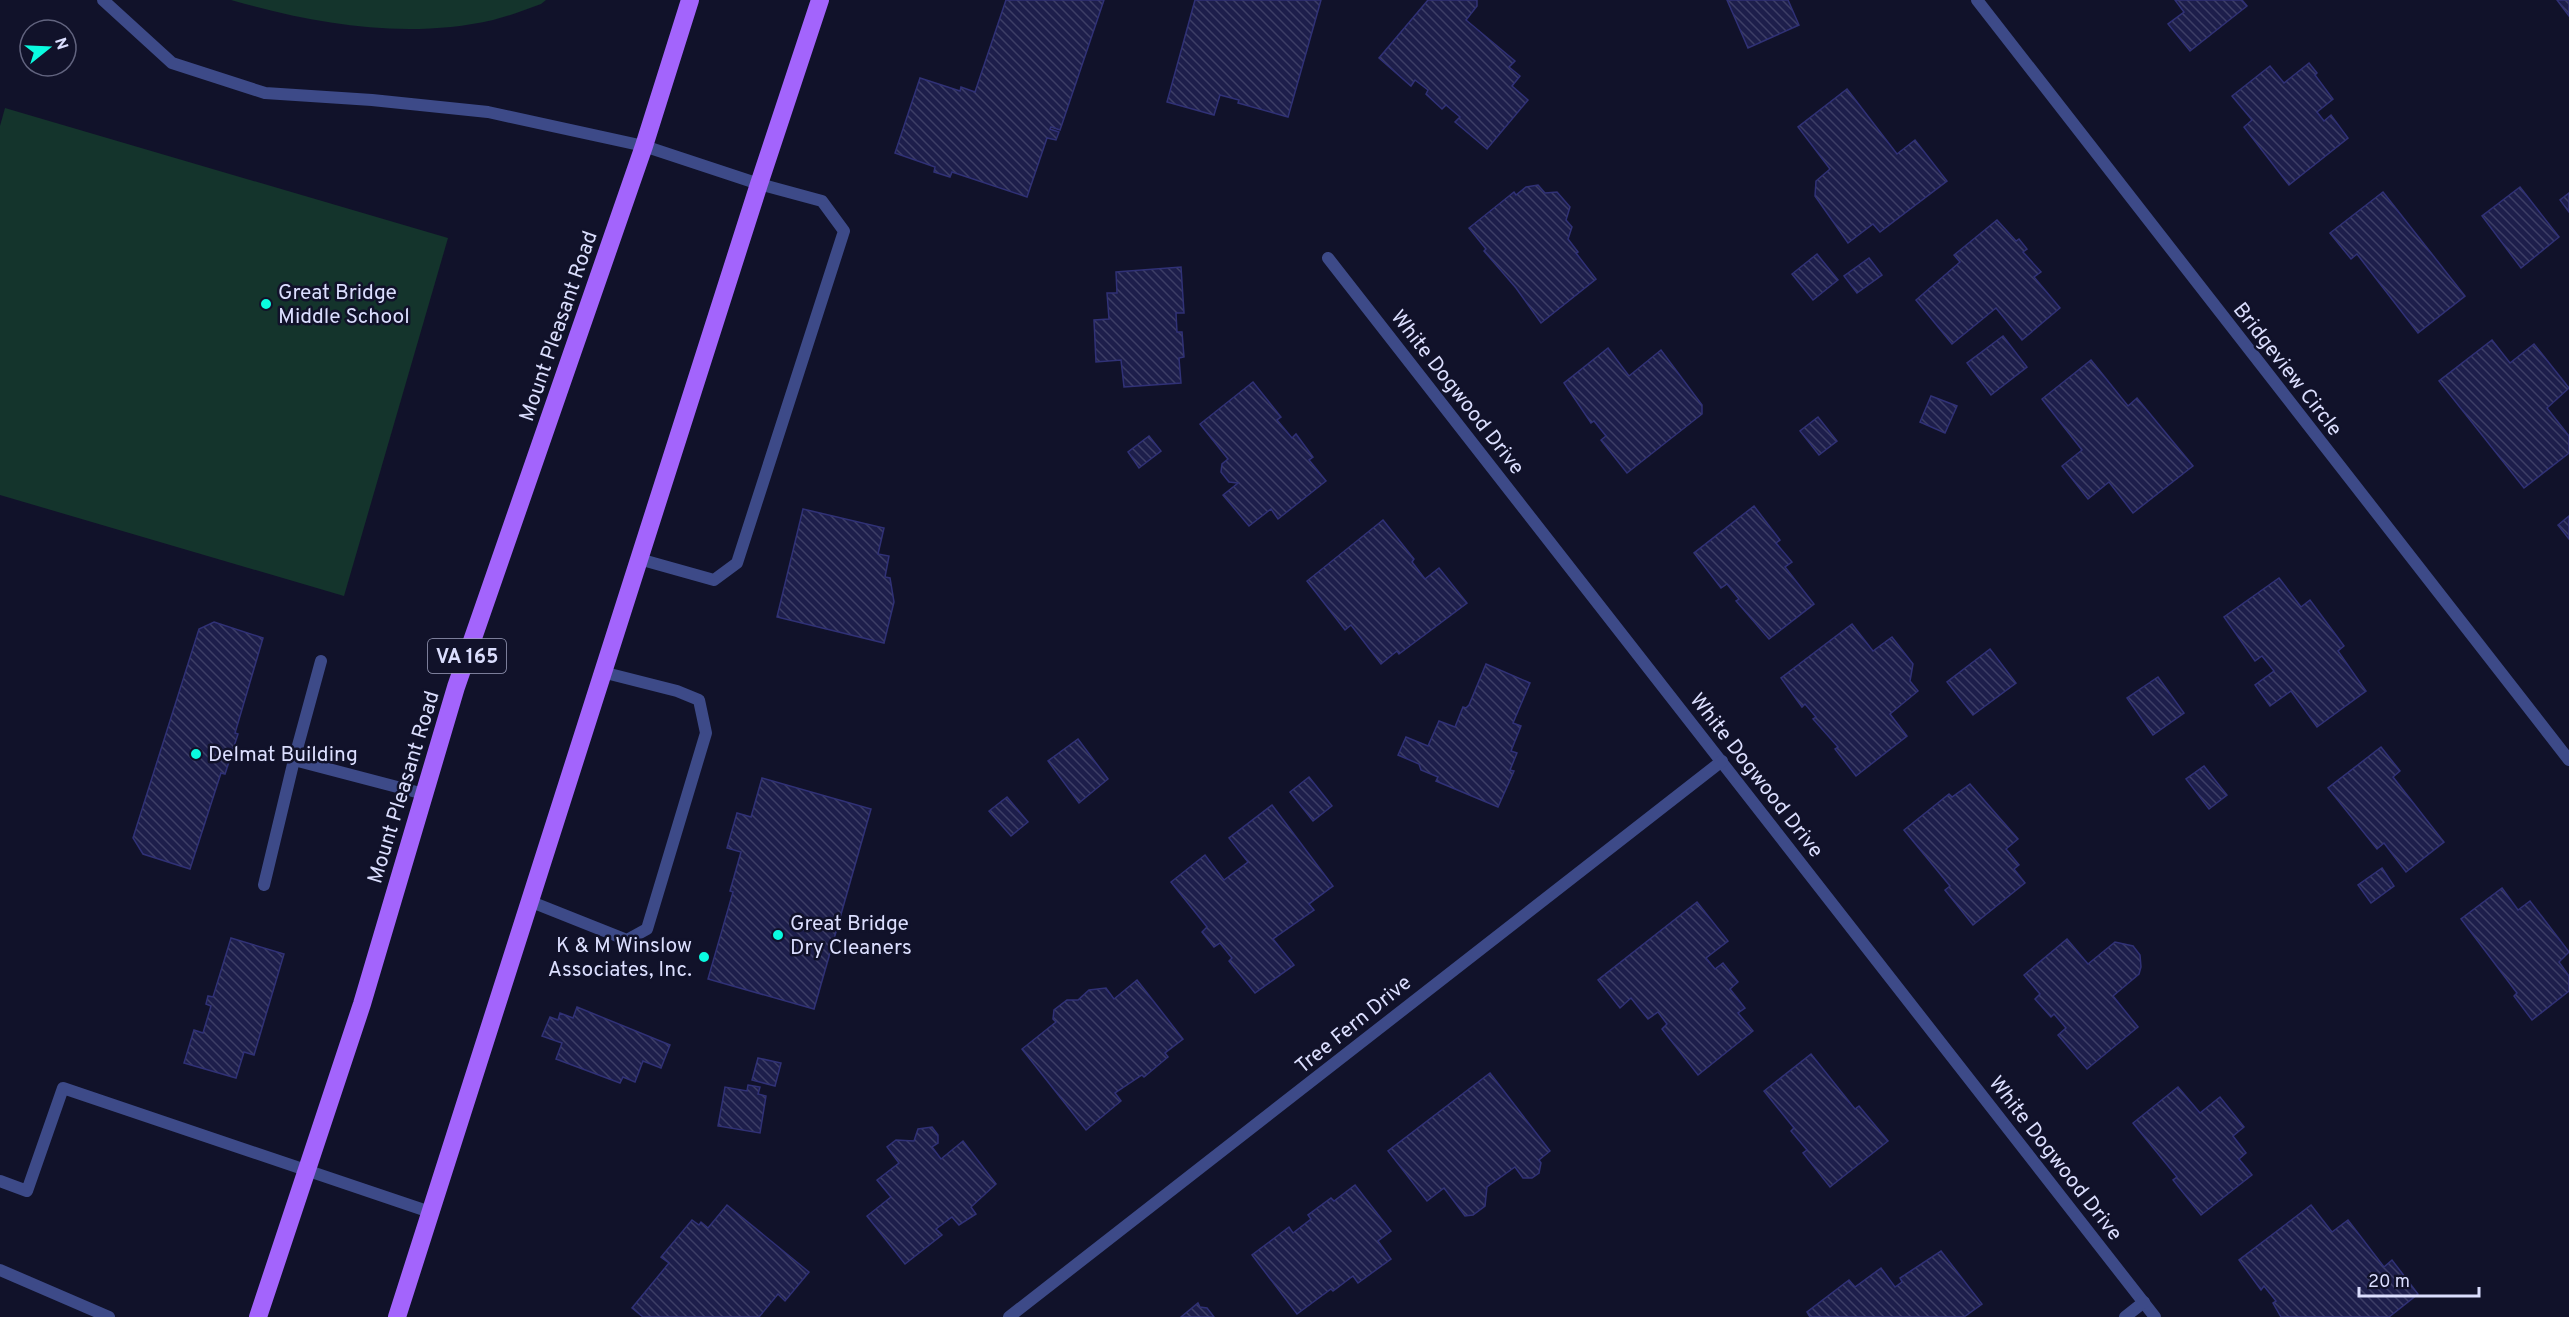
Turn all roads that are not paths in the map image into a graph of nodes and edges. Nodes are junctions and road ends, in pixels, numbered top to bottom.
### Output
1 (103, 0) edge
2 (690, 0) edge
3 (820, 0) edge
4 (1977, 0) edge
5 (644, 146) junction
6 (759, 184) junction
7 (1328, 258) dead end
8 (639, 559) junction
9 (321, 661) dead end
10 (602, 672) junction
11 (294, 760) junction
12 (2569, 760) edge
13 (1722, 761) junction
14 (424, 794) junction
15 (264, 885) dead end
16 (529, 901) junction
17 (306, 1171) junction
18 (0, 1181) edge
19 (430, 1212) junction
20 (0, 1270) edge
21 (2144, 1302) junction
22 (109, 1317) edge
23 (258, 1317) edge
24 (397, 1317) edge
25 (1009, 1317) edge
26 (2125, 1317) edge
27 (2155, 1317) edge

1 - 5 street
2 - 5 main road, Mount Pleasant Road / VA 165
3 - 6 main road
4 - 12 street, Bridgeview Circle
5 - 6 street
5 - 14 main road, Mount Pleasant Road / VA 165
6 - 8 main road
6 - 8 street
7 - 13 street, White Dogwood Drive
8 - 10 main road
9 - 11 street
10 - 16 main road
10 - 16 street
11 - 14 street
11 - 15 street
13 - 21 street, White Dogwood Drive
13 - 25 street, Tree Fern Drive
14 - 17 main road, Mount Pleasant Road / VA 165
16 - 19 main road
17 - 18 street
17 - 19 street
17 - 23 main road, Mount Pleasant Road / VA 165
19 - 24 main road
20 - 22 street
21 - 26 street
21 - 27 street, White Dogwood Drive

